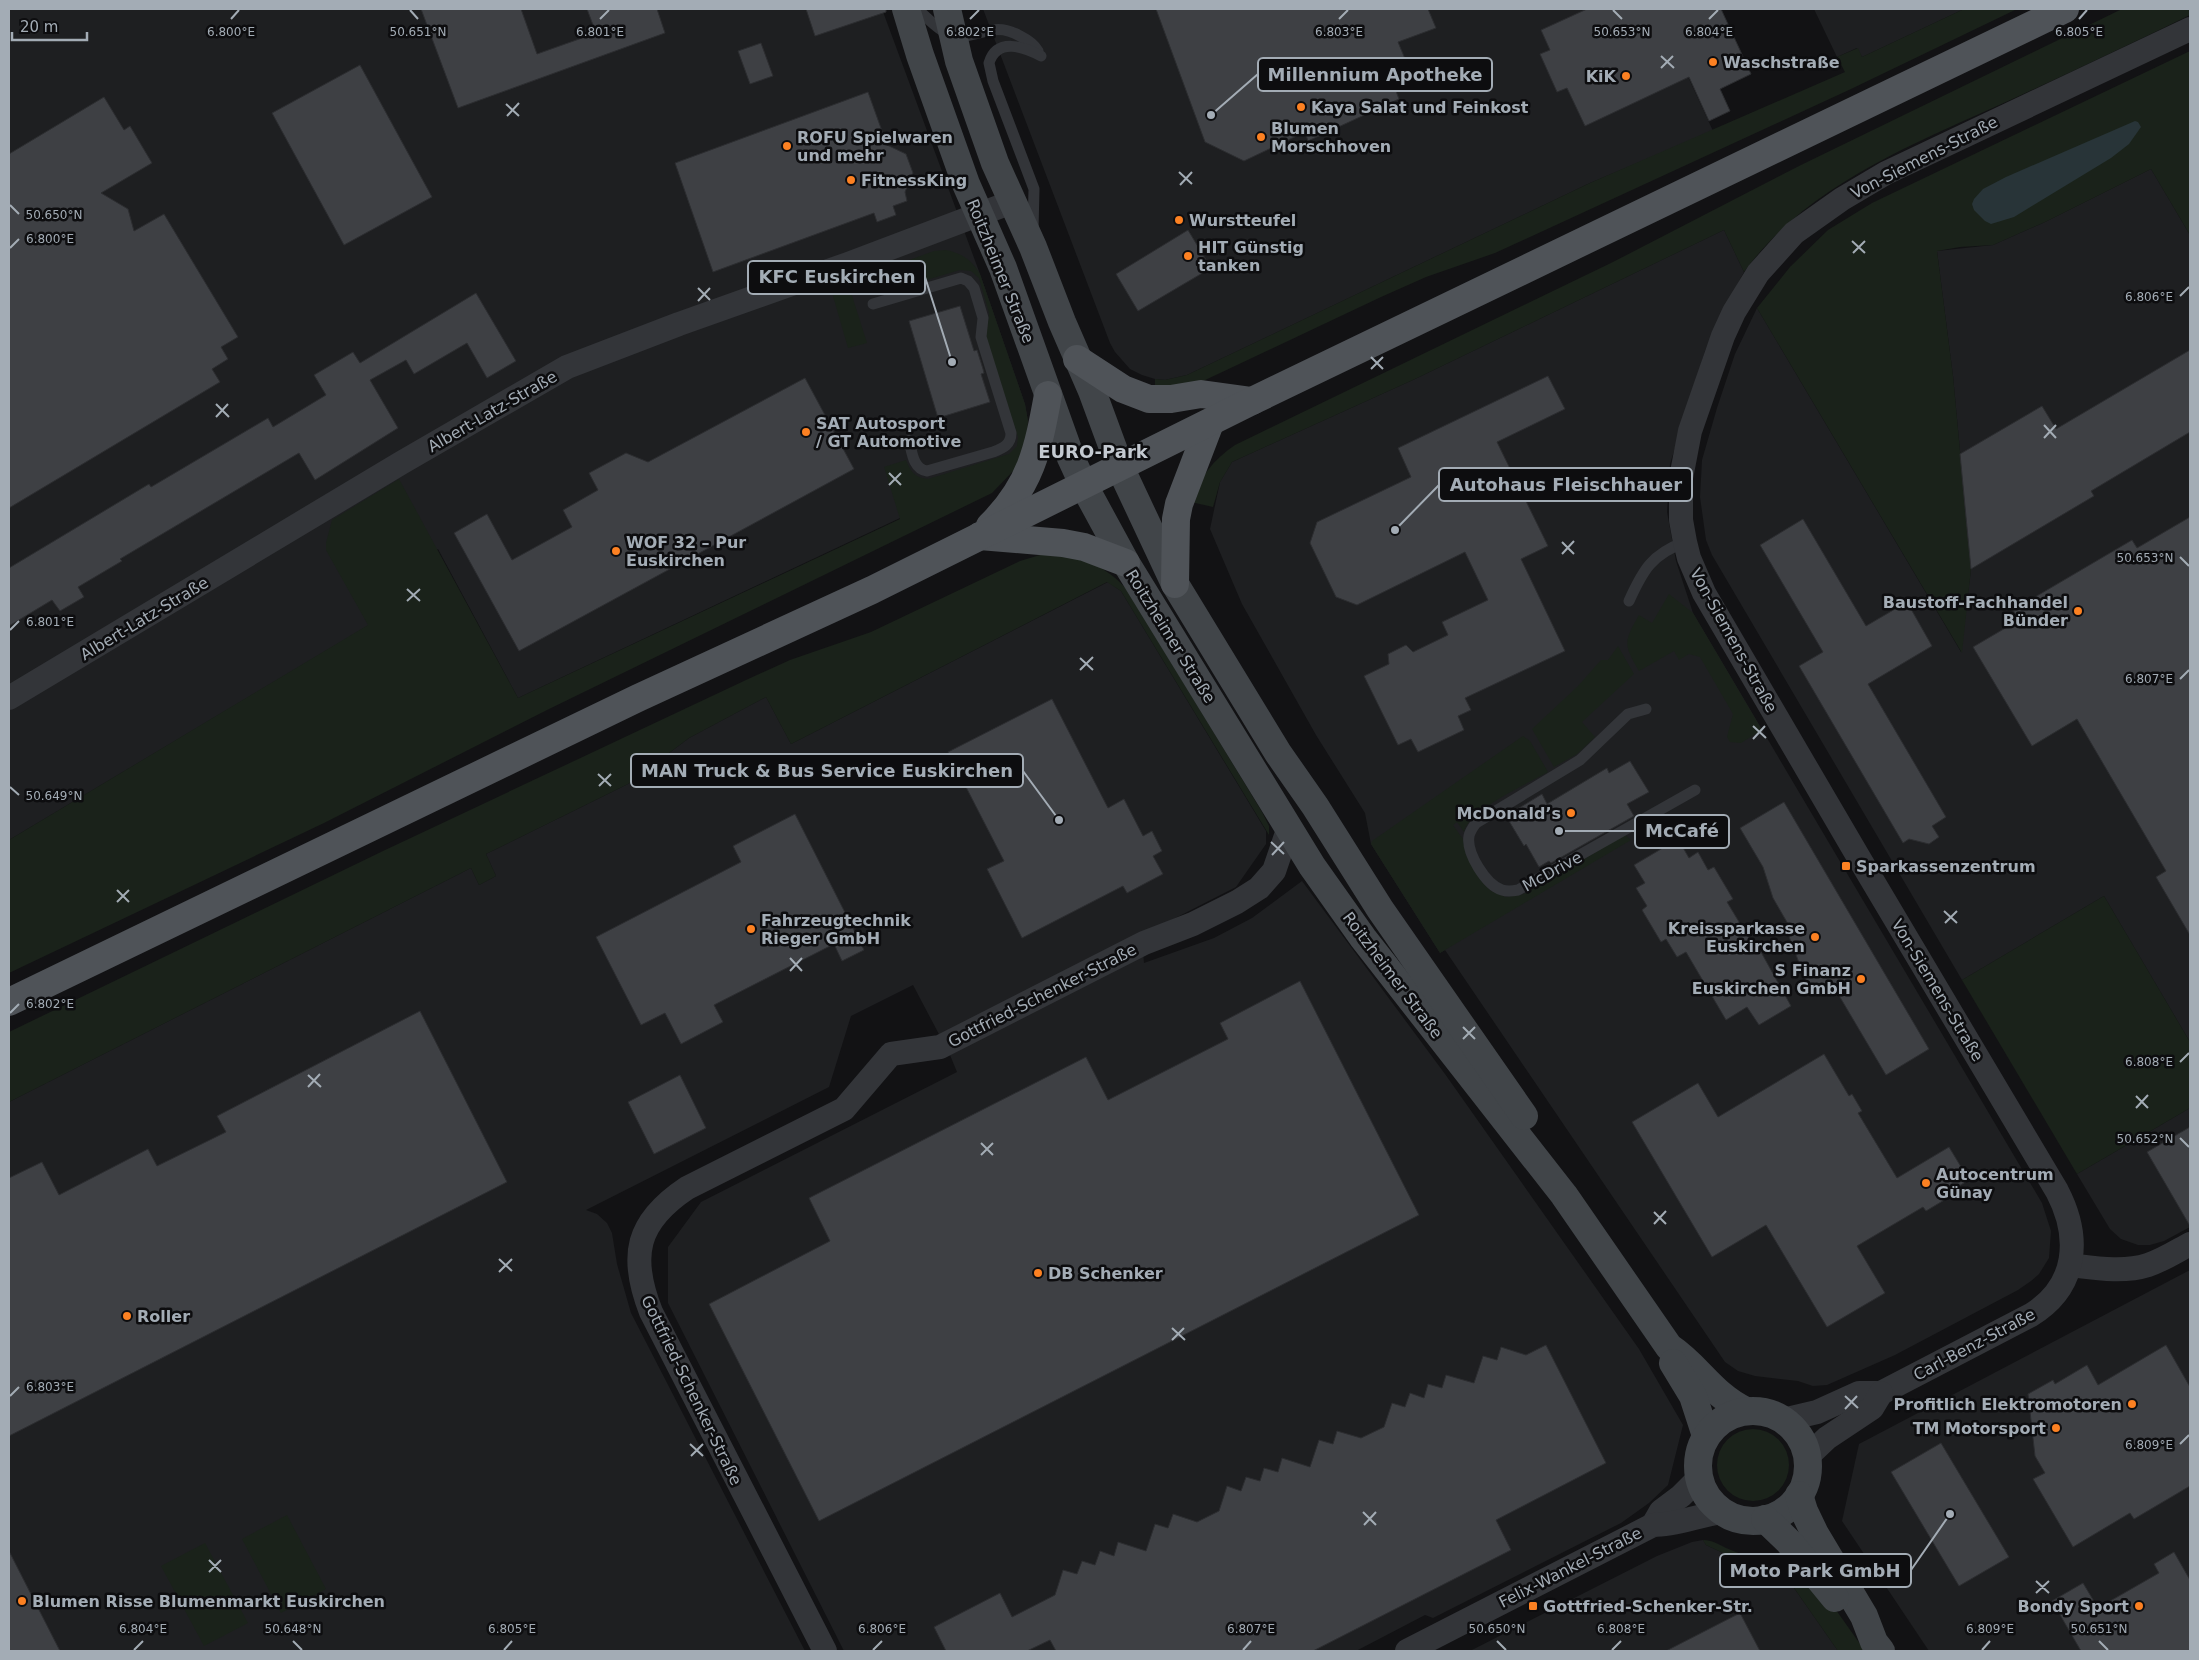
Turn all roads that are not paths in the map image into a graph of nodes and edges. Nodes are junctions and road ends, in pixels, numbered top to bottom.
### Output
1 (906, 9) edge
2 (917, 9) edge
3 (948, 9) edge
4 (2065, 9) edge
5 (2190, 29) edge
6 (954, 36) junction
7 (1012, 202) junction
8 (980, 214) junction
9 (1033, 247) junction
10 (873, 304) dead end
11 (1077, 359) junction
12 (1048, 395) junction
13 (1252, 401) junction
14 (1210, 423) junction
15 (909, 440) dead end
16 (1120, 467) junction
17 (1083, 484) junction
18 (980, 536) junction
19 (1685, 542) junction
20 (1126, 563) junction
21 (1175, 584) junction
22 (1629, 601) dead end
23 (9, 698) edge
24 (1646, 709) dead end
25 (1695, 790) dead end
26 (1288, 830) junction
27 (9, 1002) edge
28 (1564, 1195) junction
29 (2190, 1244) edge
30 (2070, 1265) junction
31 (1669, 1347) junction
32 (1881, 1393) junction
33 (1746, 1411) junction
34 (1783, 1420) junction
35 (1706, 1436) junction
36 (1807, 1457) junction
37 (1699, 1478) junction
38 (1799, 1496) junction
39 (1723, 1512) junction
40 (1765, 1519) junction
41 (1653, 1525) junction
42 (1878, 1647) edge
43 (824, 1651) edge
44 (1407, 1651) edge

1 - 8 street, Roitzheimer Straße
2 - 6 lane
3 - 6 street, Roitzheimer Straße
4 - 13 main road
5 - 19 street, Von-Siemens-Straße
6 - 7 street, Roitzheimer Straße
6 - 9 lane
7 - 8 street, Albert-Latz-Straße
7 - 9 street, Roitzheimer Straße
8 - 12 street, Roitzheimer Straße
8 - 23 street, Albert-Latz-Straße
9 - 11 street, Roitzheimer Straße
10 - 15 lane
11 - 13 main road
11 - 16 street, Roitzheimer Straße
12 - 17 street, Roitzheimer Straße
12 - 18 main road
13 - 14 main road
14 - 16 main road
14 - 21 main road
16 - 17 main road
16 - 21 street, Roitzheimer Straße
17 - 18 main road
17 - 20 street, Roitzheimer Straße
18 - 20 main road
18 - 27 main road
19 - 22 lane
19 - 30 street, Von-Siemens-Straße
20 - 26 street, Roitzheimer Straße
21 - 28 street, Roitzheimer Straße
24 - 25 lane, McDrive
26 - 28 street, Roitzheimer Straße
26 - 43 street, Gottfried-Schenker-Straße
28 - 31 street, Roitzheimer Straße
29 - 30 street
30 - 32 street, Carl-Benz-Straße
31 - 33 street, Roitzheimer Straße
31 - 35 street, Roitzheimer Straße
32 - 34 street, Carl-Benz-Straße
32 - 36 street, Carl-Benz-Straße
33 - 34 street
33 - 35 street
34 - 36 street
35 - 37 street
36 - 38 street
37 - 39 street
37 - 41 street, Felix-Wankel-Straße
38 - 40 street
38 - 42 street
39 - 40 street
39 - 41 street, Felix-Wankel-Straße
40 - 42 street
41 - 44 street, Felix-Wankel-Straße

